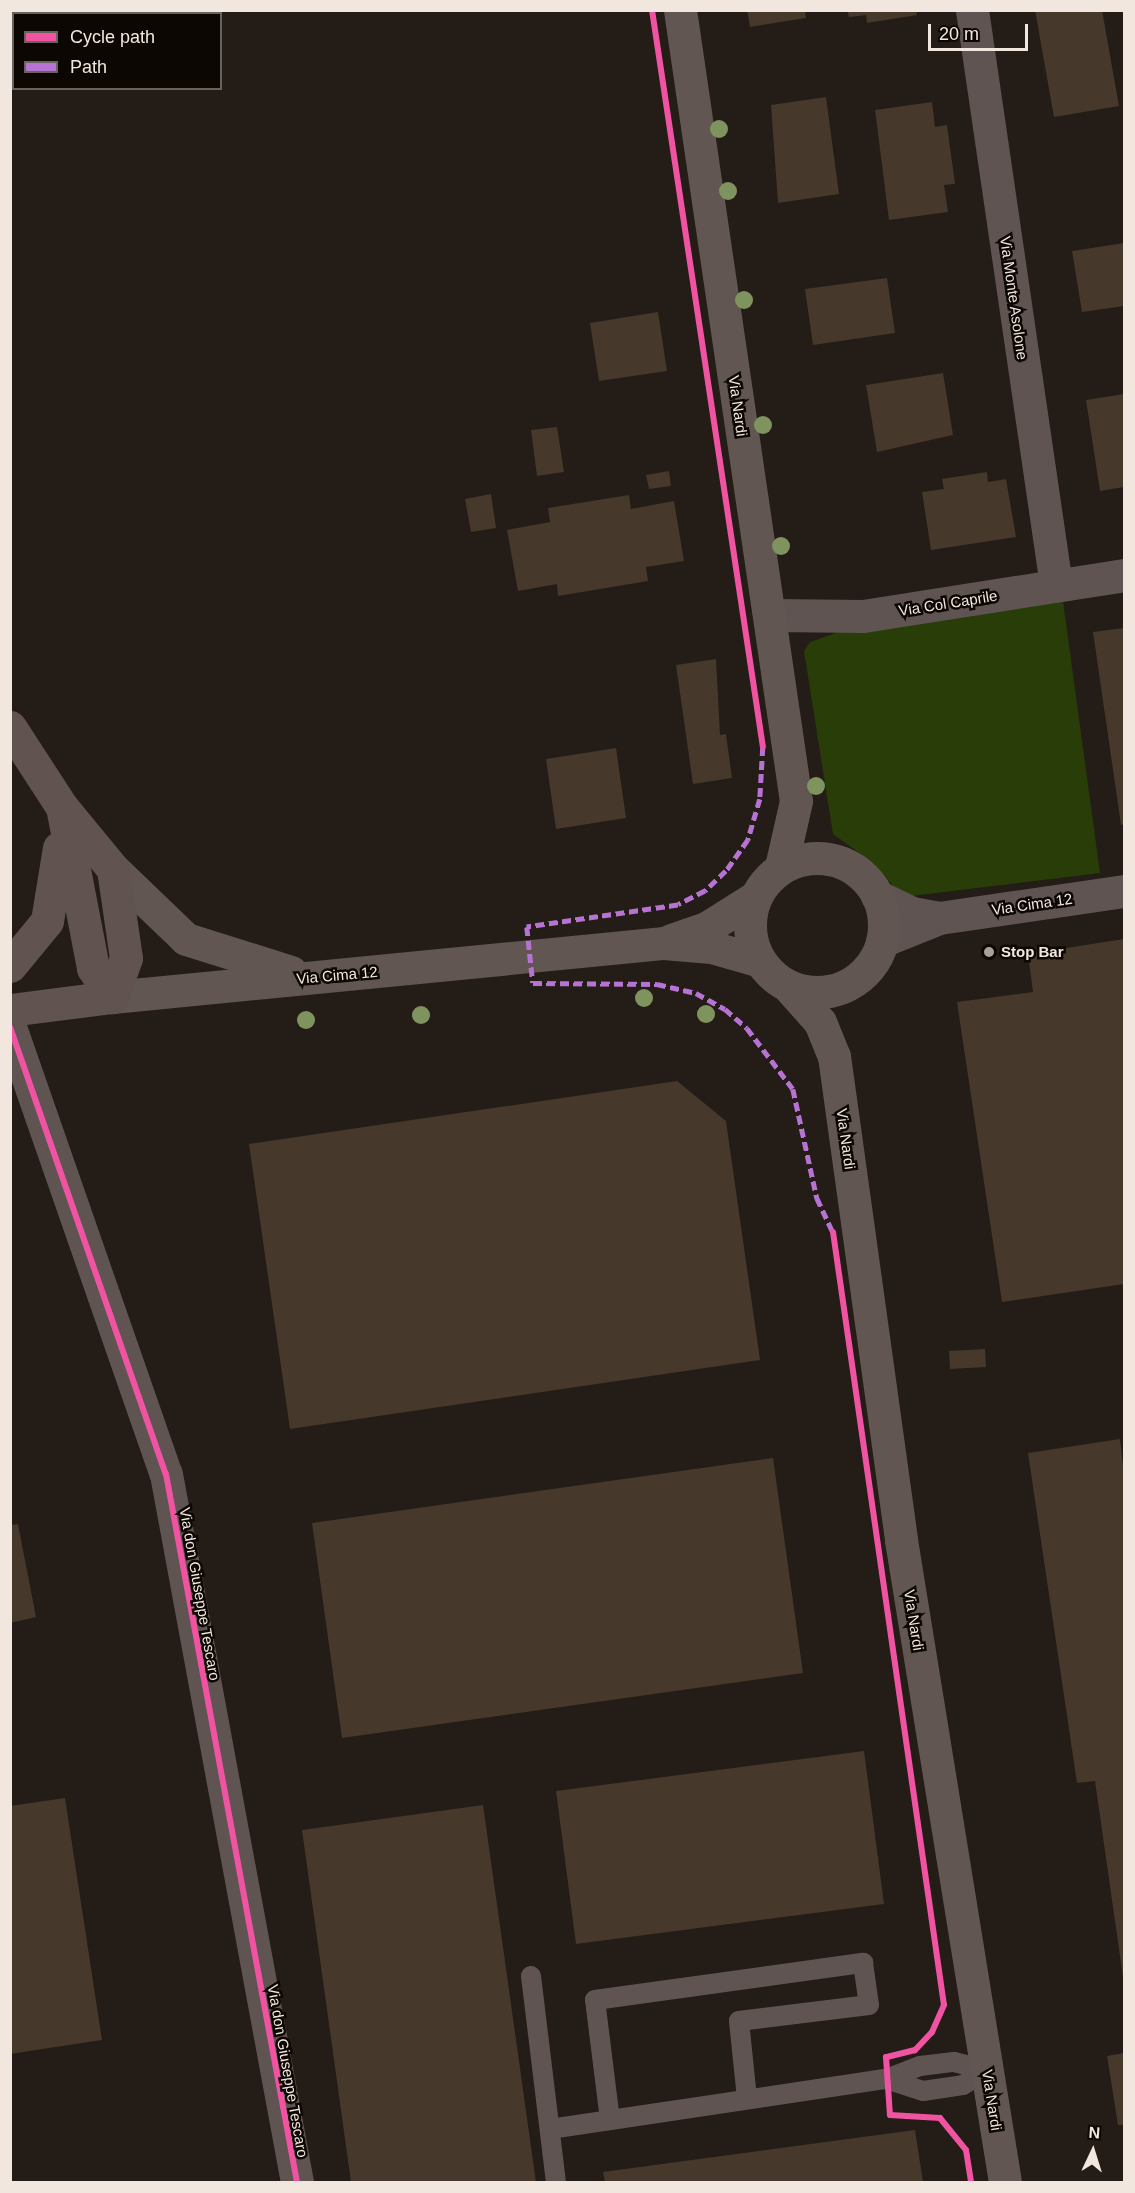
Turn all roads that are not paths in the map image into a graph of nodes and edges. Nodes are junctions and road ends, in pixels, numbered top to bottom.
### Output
1 (680, 10) edge
2 (972, 10) edge
3 (1125, 575) edge
4 (1056, 585) junction
5 (771, 615) junction
6 (10, 727) edge
7 (796, 801) junction
8 (62, 807) junction
9 (834, 860) junction
10 (781, 867) junction
11 (113, 869) junction
12 (1125, 891) edge
13 (878, 896) junction
14 (754, 898) junction
15 (939, 918) junction
16 (882, 941) junction
17 (664, 943) junction
18 (760, 961) junction
19 (10, 966) edge
20 (310, 977) junction
21 (856, 979) junction
22 (788, 986) junction
23 (112, 997) junction
24 (10, 1010) edge
25 (10, 1028) edge
26 (834, 1056) junction
27 (531, 1976) dead end
28 (987, 2070) junction
29 (747, 2098) junction
30 (610, 2120) junction
31 (550, 2129) junction
32 (297, 2182) edge
33 (556, 2182) edge
34 (1005, 2182) edge

1 - 5 main road, Via Nardi
2 - 4 street, Via Monte Asolone
3 - 4 street, Via Col Caprile
4 - 5 street, Via Col Caprile
5 - 7 main road, Via Nardi
6 - 8 main road
7 - 9 main road
7 - 10 main road
8 - 11 main road
8 - 19 main road
8 - 23 main road
9 - 10 main road
9 - 13 main road
10 - 14 main road
11 - 20 main road
11 - 23 main road
12 - 15 street, Via Cima 12
13 - 15 street
13 - 16 main road
14 - 17 main road
14 - 18 main road
15 - 16 street
16 - 21 main road
17 - 18 main road
17 - 20 main road, Via Cima 12
18 - 22 main road
20 - 23 main road, Via Cima 12
21 - 22 main road
21 - 26 main road
22 - 26 main road
23 - 24 main road, Via Cima 12
25 - 32 street, Via don Giuseppe Tescaro
26 - 28 main road, Via Nardi
27 - 31 lane
28 - 29 lane
28 - 34 main road, Via Nardi
29 - 30 lane
29 - 30 lane
30 - 31 lane
31 - 33 lane

